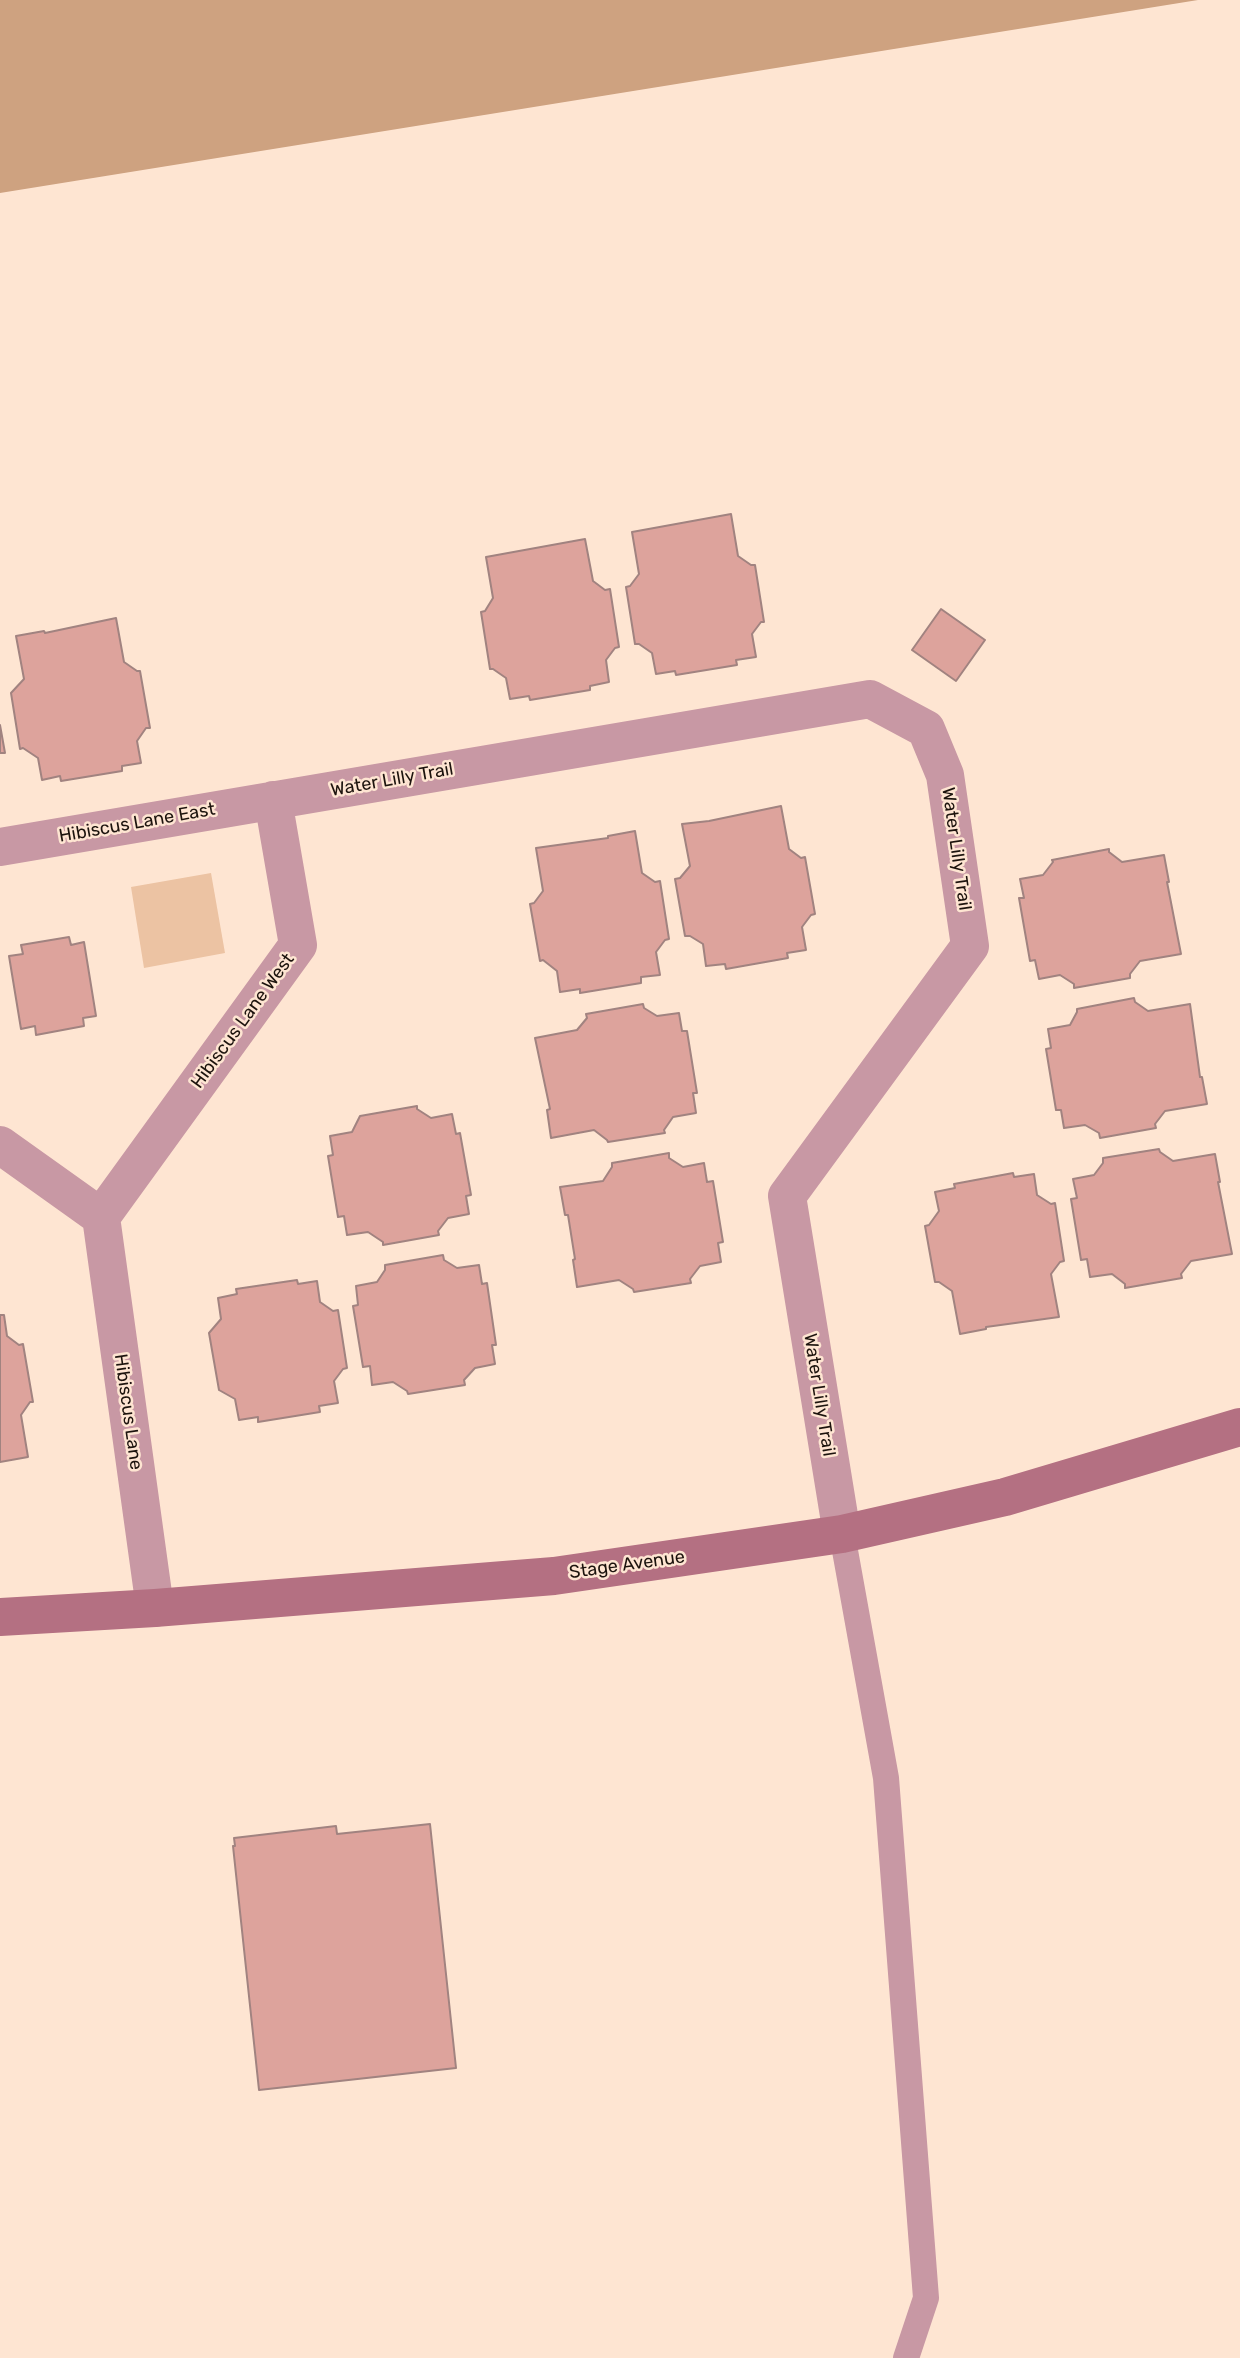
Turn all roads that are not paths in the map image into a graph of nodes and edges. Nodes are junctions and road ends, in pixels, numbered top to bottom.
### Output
1 (273, 800) junction
2 (0, 846) edge
3 (0, 1145) edge
4 (102, 1217) junction
5 (1240, 1427) edge
6 (842, 1534) junction
7 (155, 1608) junction
8 (0, 1617) edge
9 (906, 2358) edge

1 - 2 street, Hibiscus Lane East
1 - 4 street, Hibiscus Lane West
1 - 6 street, Water Lilly Trail
3 - 4 street
4 - 7 street, Hibiscus Lane
5 - 6 main road, Stage Avenue
6 - 7 main road, Stage Avenue
6 - 9 lane
7 - 8 main road, Stage Avenue

